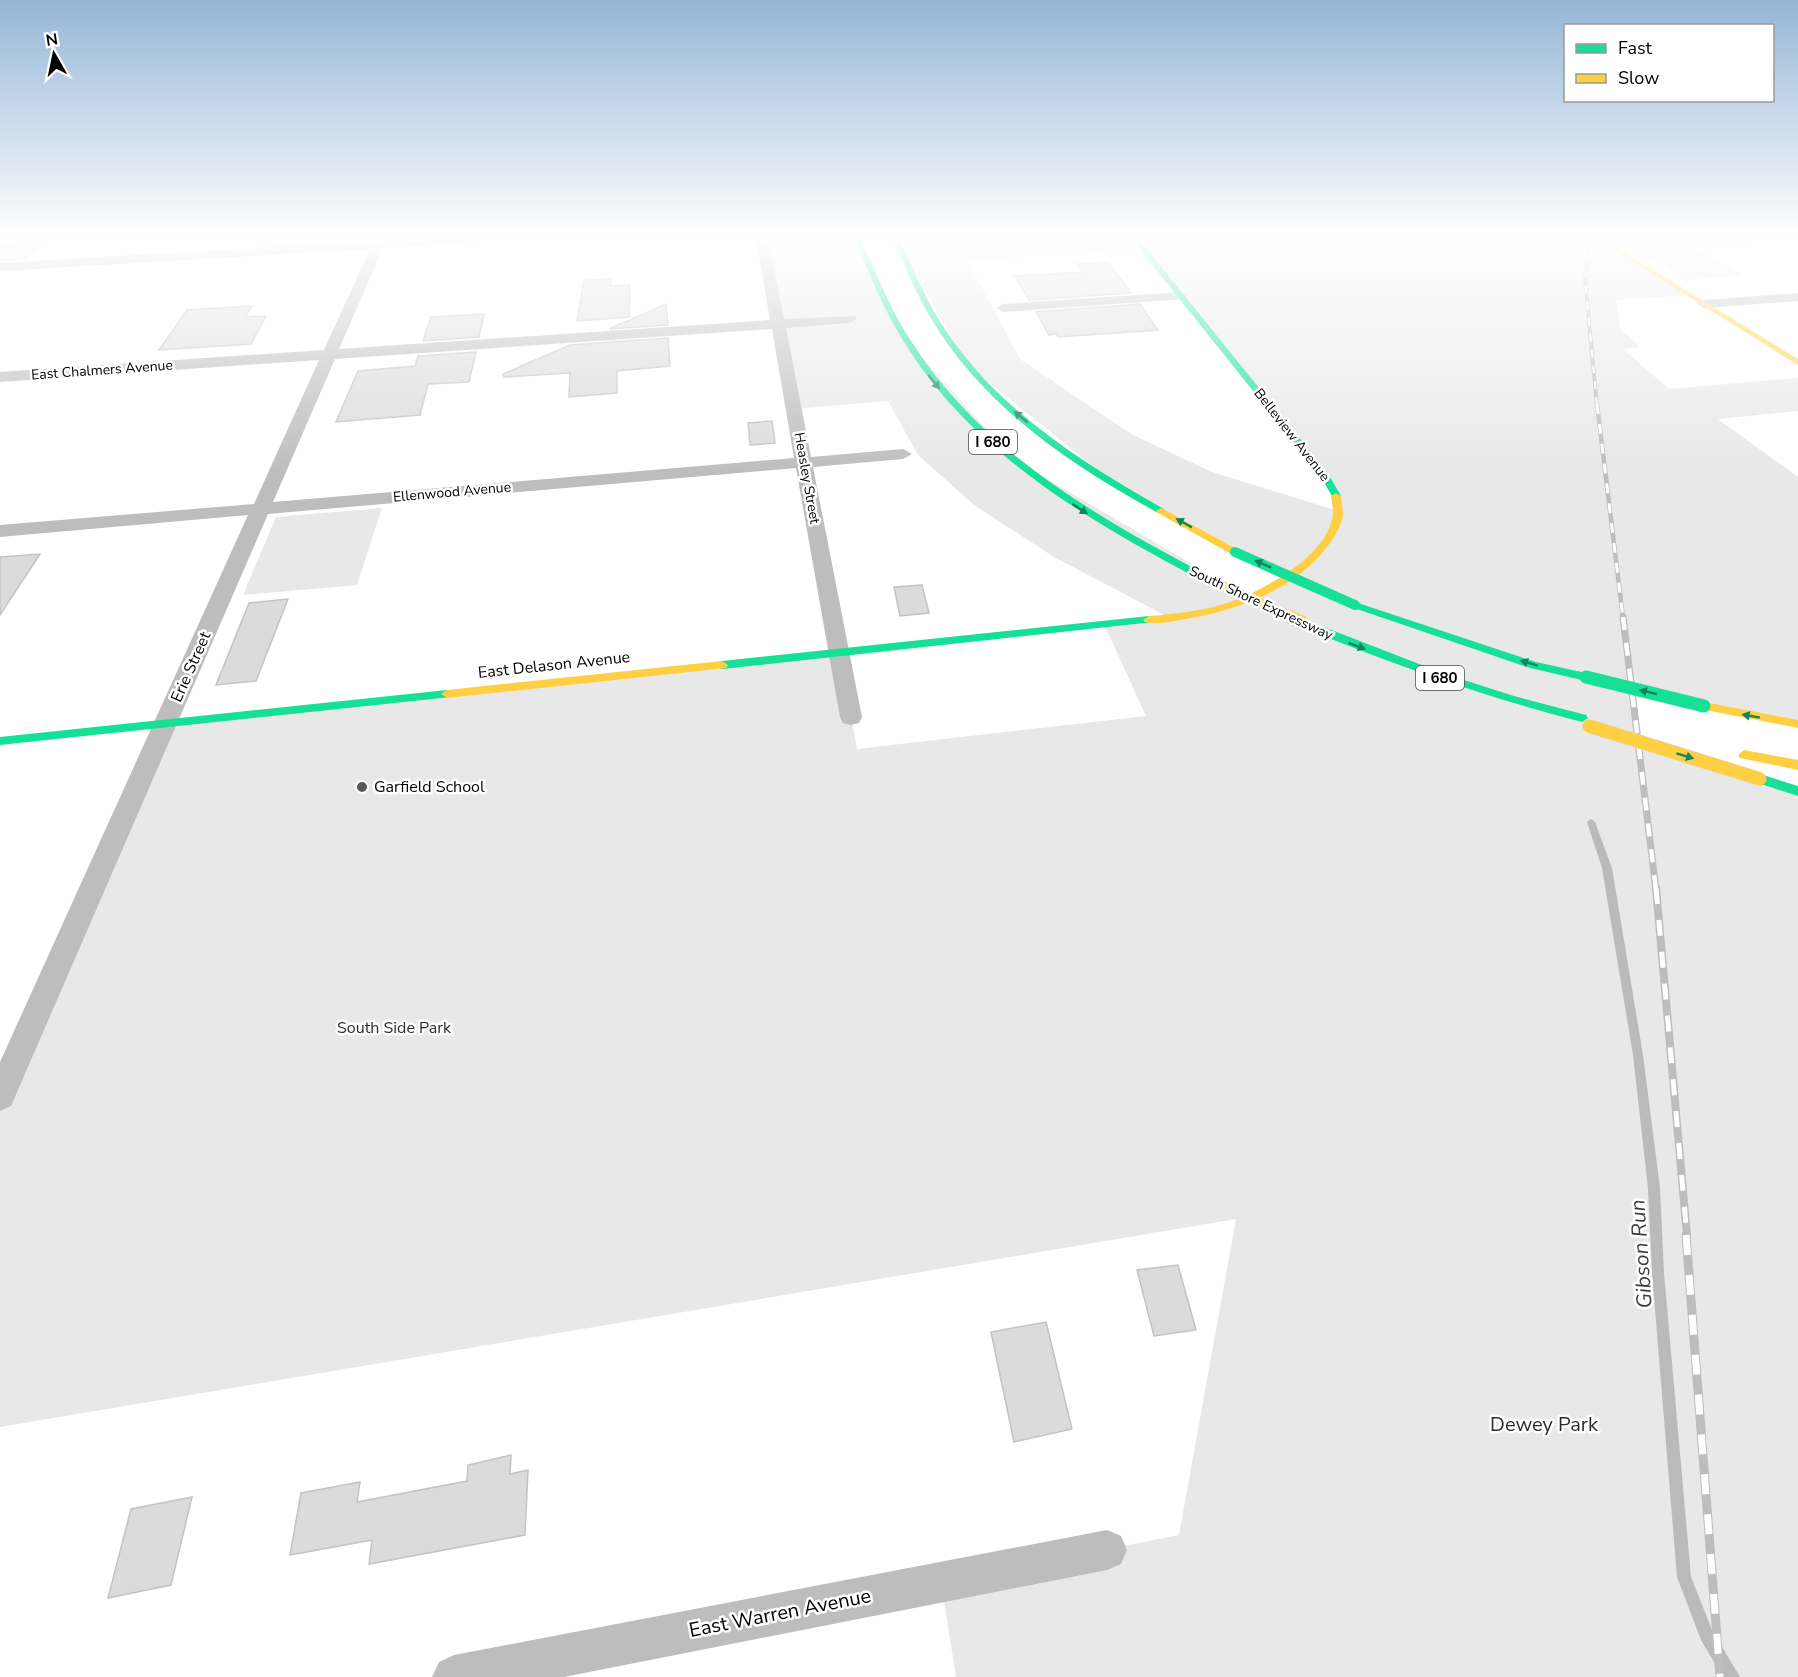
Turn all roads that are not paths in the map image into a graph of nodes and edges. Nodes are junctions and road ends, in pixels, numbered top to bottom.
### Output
1 (347, 316) edge
2 (777, 316) edge
3 (891, 316) edge
4 (933, 316) edge
5 (1196, 316) edge
6 (1724, 316) edge
7 (850, 319) dead end
8 (779, 324) junction
9 (330, 354) junction
10 (1798, 363) edge
11 (0, 377) edge
12 (903, 454) dead end
13 (804, 462) junction
14 (261, 509) junction
15 (0, 531) edge
16 (1112, 623) joint
17 (839, 652) junction
18 (851, 717) dead end
19 (1586, 722) junction
20 (166, 723) junction
21 (1798, 724) edge
22 (0, 741) edge
23 (1698, 745) dead end
24 (1739, 754) dead end
25 (1798, 765) edge
26 (1798, 791) edge
27 (0, 1096) edge
28 (1107, 1550) dead end
29 (454, 1677) edge

1 - 9 street, Erie Street
2 - 8 street, Heasley Street
3 -> 19 main road, South Shore Expressway / I 680, bridge
21 -> 4 main road, I 680, bridge
5 - 16 main road, Belleview Avenue
6 - 10 main road
7 - 8 street, East Chalmers Avenue
8 - 9 street, East Chalmers Avenue
8 - 13 street, Heasley Street
9 - 11 street, East Chalmers Avenue
9 - 14 street, Erie Street
12 - 13 street, Ellenwood Avenue
13 - 14 street, Ellenwood Avenue
13 - 17 street, Heasley Street
14 - 15 street, Ellenwood Avenue
14 - 20 street, Erie Street
16 - 17 main road, East Delason Avenue
17 - 18 street, Heasley Street
17 - 20 main road, East Delason Avenue
19 - 23 main road, South Shore Expressway / I 680
19 -> 26 main road, bridge
20 - 22 main road, East Delason Avenue
20 - 27 street, Erie Street
24 - 25 main road
28 - 29 street, East Warren Avenue

